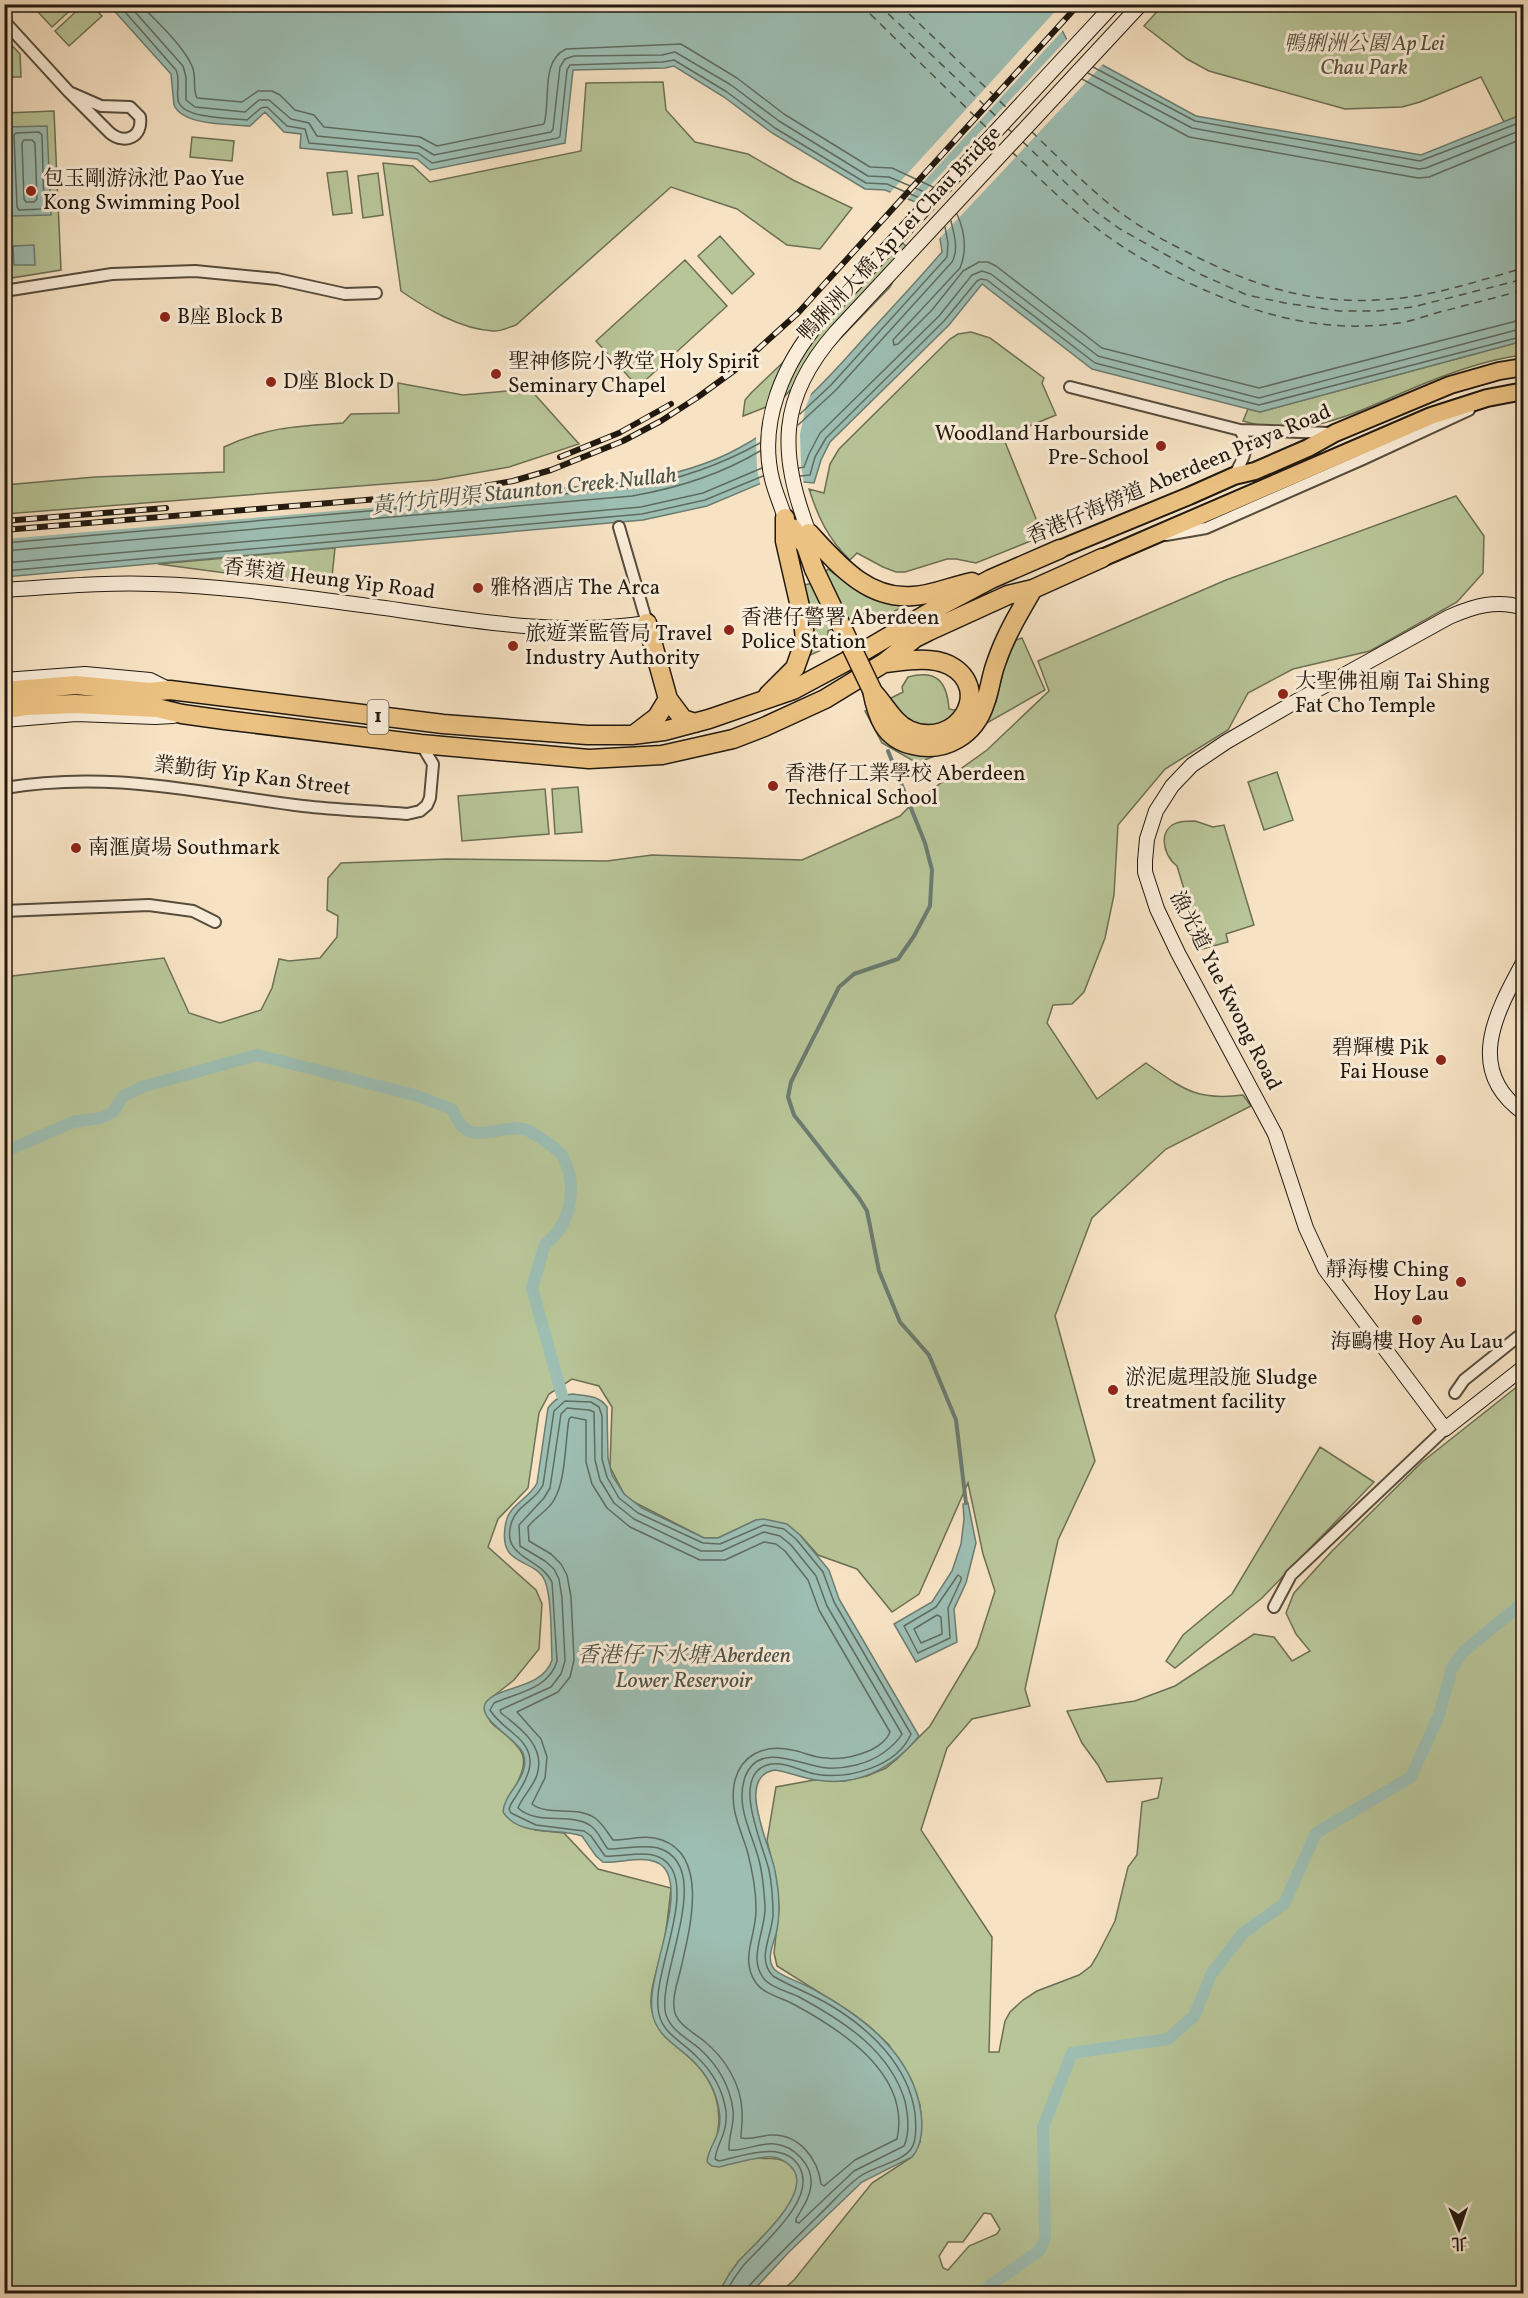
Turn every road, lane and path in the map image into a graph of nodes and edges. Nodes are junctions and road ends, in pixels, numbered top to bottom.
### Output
1 (1114, 4) edge
2 (1141, 4) edge
3 (4, 21) edge
4 (69, 92) junction
5 (4, 291) edge
6 (376, 293) dead end
7 (1524, 367) edge
8 (1070, 387) dead end
9 (1524, 391) edge
10 (1240, 430) junction
11 (1335, 434) junction
12 (1234, 476) junction
13 (785, 518) junction
14 (619, 527) dead end
15 (807, 539) junction
16 (1060, 549) joint
17 (1102, 558) joint
18 (991, 579) junction
19 (1033, 589) junction
20 (4, 590) edge
21 (1524, 608) edge
22 (647, 623) junction
23 (884, 663) junction
24 (8, 687) edge
25 (668, 699) junction
26 (764, 699) junction
27 (975, 712) junction
28 (9, 713) edge
29 (695, 723) junction
30 (632, 735) junction
31 (421, 744) junction
32 (4, 788) edge
33 (4, 911) edge
34 (215, 921) dead end
35 (1524, 961) edge
36 (1524, 1113) edge
37 (1524, 1332) edge
38 (1524, 1367) edge
39 (1455, 1393) dead end
40 (1444, 1429) junction
41 (1274, 1607) dead end

1 - 13 street, 鴨脷洲大橋 Ap Lei Chau Bridge
2 - 15 street, 鴨脷洲大橋 Ap Lei Chau Bridge
3 - 4 street
4 - 4 street
5 - 6 street
7 - 11 main road, 香港仔海傍道 Aberdeen Praya Road
8 - 10 street
9 - 17 main road
10 - 11 street
10 - 12 street
11 - 12 main road, 香港仔海傍道 Aberdeen Praya Road
12 - 16 main road, 香港仔海傍道 Aberdeen Praya Road
13 - 15 highway
13 - 26 highway
14 - 22 street
15 - 18 highway
15 - 27 highway, bridge
16 - 18 highway, 香港仔海傍道 Aberdeen Praya Road / 1
17 - 19 highway, 1
18 - 26 highway, 香港仔海傍道 Aberdeen Praya Road / 1
19 - 23 highway, 1
19 - 27 highway
20 - 22 street, 香葉道 Heung Yip Road
21 - 40 street, 漁光道 Yue Kwong Road
22 - 25 highway
23 - 27 highway
23 - 31 highway, 1
24 - 30 highway, 1
25 - 29 highway
25 - 30 highway
26 - 29 highway, 1
28 - 31 highway, 1
29 - 30 highway, 1
31 - 32 street, 業勤街 Yip Kan Street
33 - 34 street
35 - 36 street
37 - 39 street
38 - 40 street
40 - 41 street

